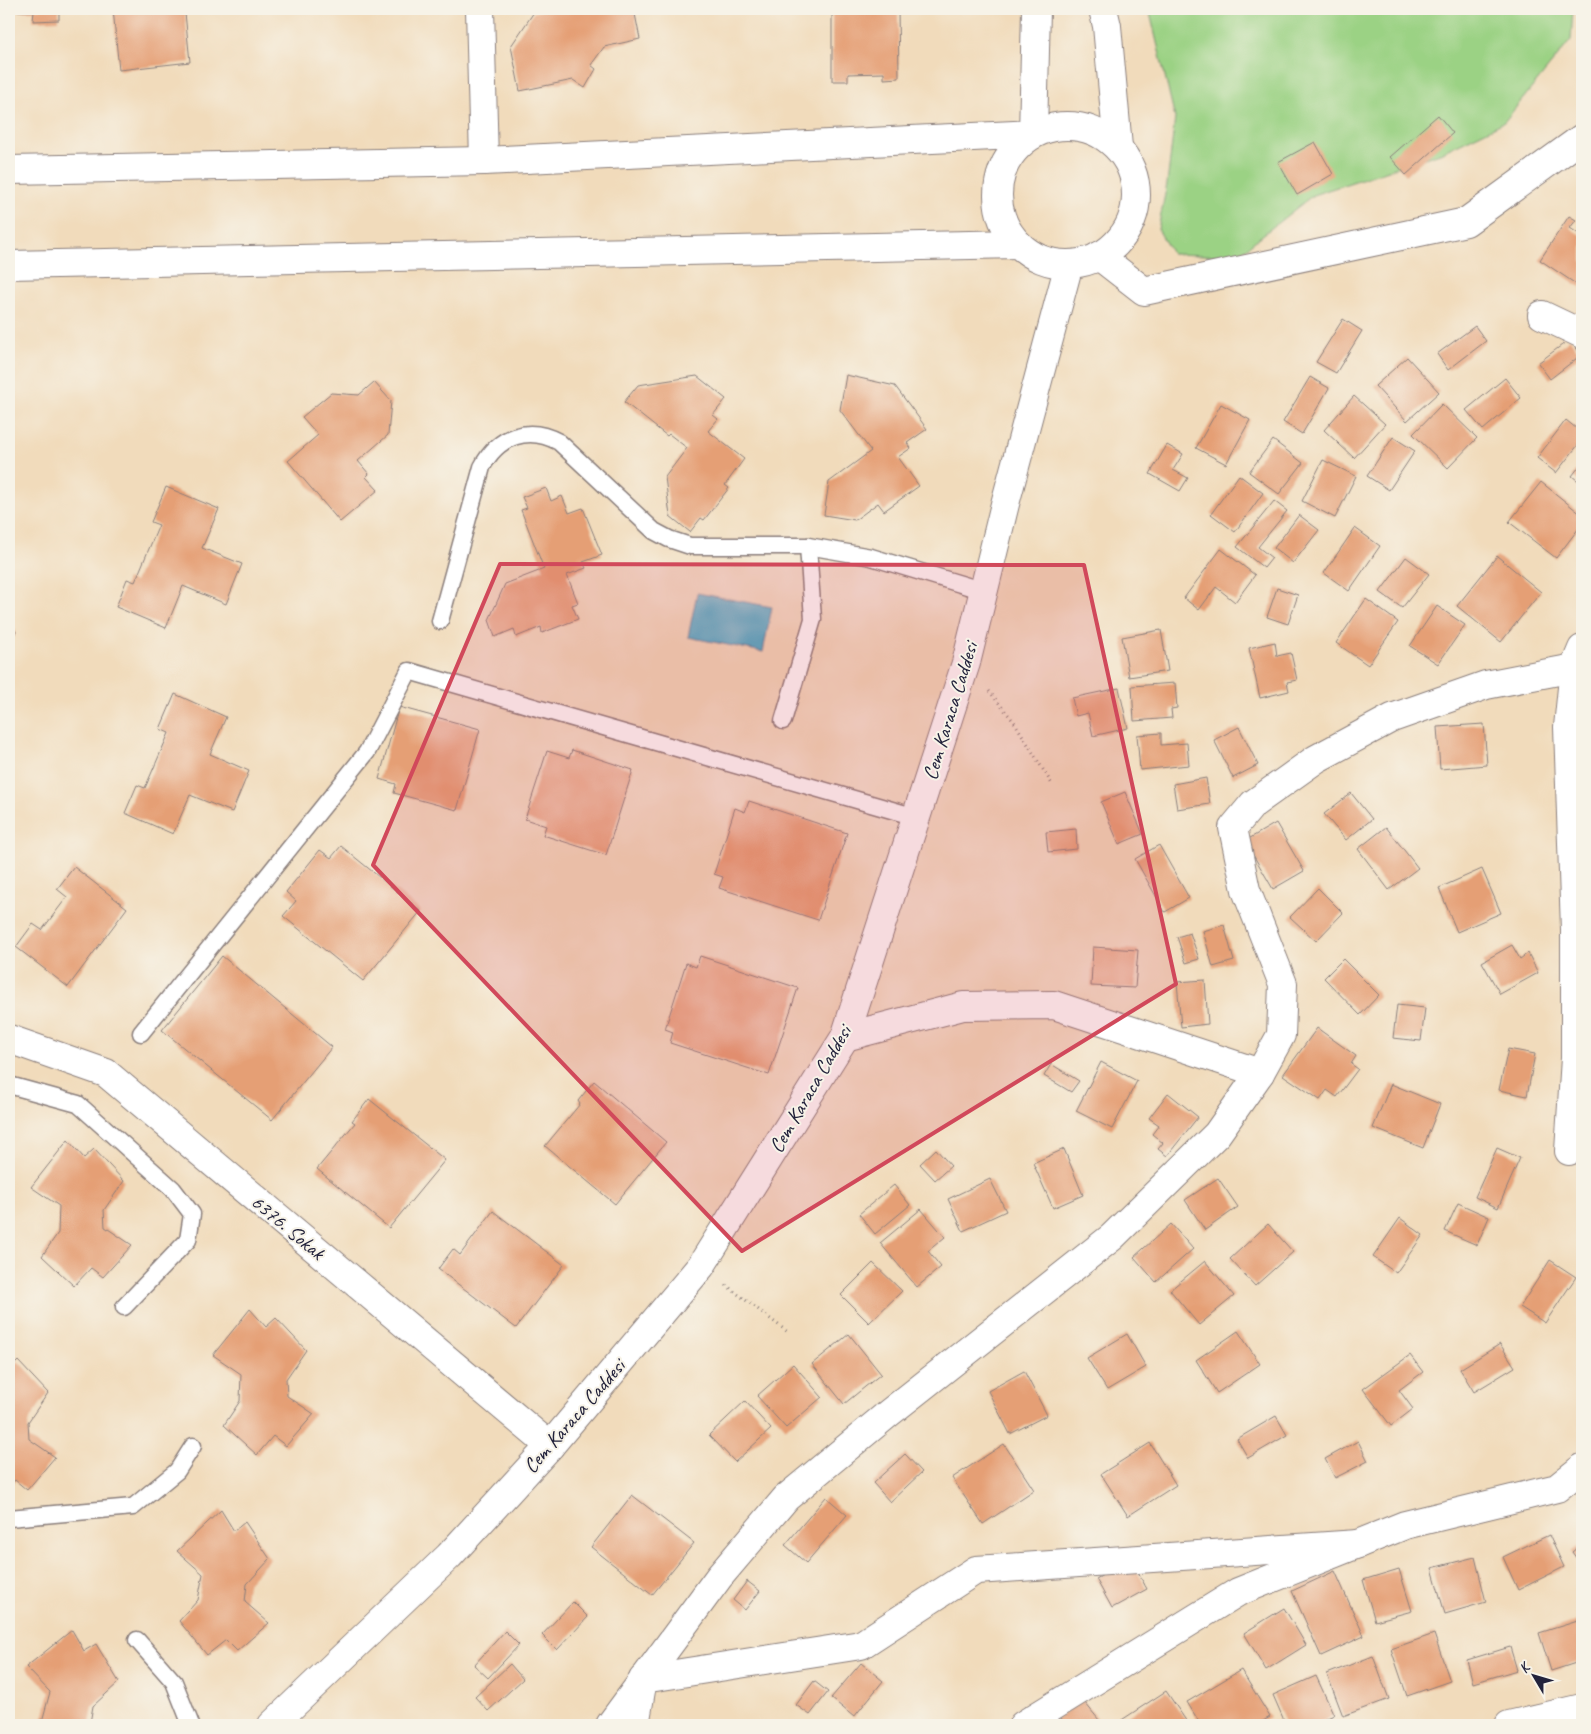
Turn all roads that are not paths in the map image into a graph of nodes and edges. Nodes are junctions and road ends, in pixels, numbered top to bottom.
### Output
1 (480, 9) edge
2 (1036, 9) edge
3 (1103, 9) edge
4 (1033, 134) junction
5 (1582, 138) edge
6 (1118, 147) junction
7 (484, 161) junction
8 (9, 170) edge
9 (1018, 244) junction
10 (1099, 256) junction
11 (1069, 264) junction
12 (9, 265) edge
13 (1542, 315) dead end
14 (1582, 334) edge
15 (808, 546) junction
16 (984, 591) junction
17 (440, 621) dead end
18 (1578, 658) edge
19 (783, 721) dead end
20 (916, 817) junction
21 (1577, 848) edge
22 (141, 1032) dead end
23 (845, 1037) junction
24 (9, 1039) edge
25 (1260, 1073) junction
26 (9, 1085) edge
27 (1569, 1151) dead end
28 (124, 1307) dead end
29 (192, 1446) dead end
30 (550, 1446) junction
31 (1582, 1468) edge
32 (9, 1518) edge
33 (1358, 1544) junction
34 (137, 1640) dead end
35 (644, 1680) junction
36 (1582, 1708) edge
37 (191, 1725) edge
38 (272, 1725) edge
39 (610, 1725) edge
40 (635, 1725) edge
41 (1023, 1725) edge
42 (1509, 1725) edge

1 - 7 street
2 - 4 street
3 - 6 street
4 - 6 street
4 - 7 street
4 - 9 street
5 - 10 street
6 - 10 street
7 - 8 street
9 - 11 street
9 - 12 street
10 - 11 street
11 - 16 street, Cem Karaca Caddesi
13 - 14 street
15 - 16 lane
15 - 17 lane
15 - 19 lane
16 - 20 street, Cem Karaca Caddesi
18 - 21 street
18 - 25 street
20 - 22 lane
20 - 23 street, Cem Karaca Caddesi
21 - 27 street
23 - 25 street
23 - 30 street, Cem Karaca Caddesi
24 - 30 street, 6376. Sokak
25 - 35 street
26 - 28 lane
29 - 32 lane
30 - 38 street, Cem Karaca Caddesi
31 - 33 street
33 - 35 street
33 - 41 street
34 - 37 lane
35 - 39 street
35 - 40 street
36 - 42 street

